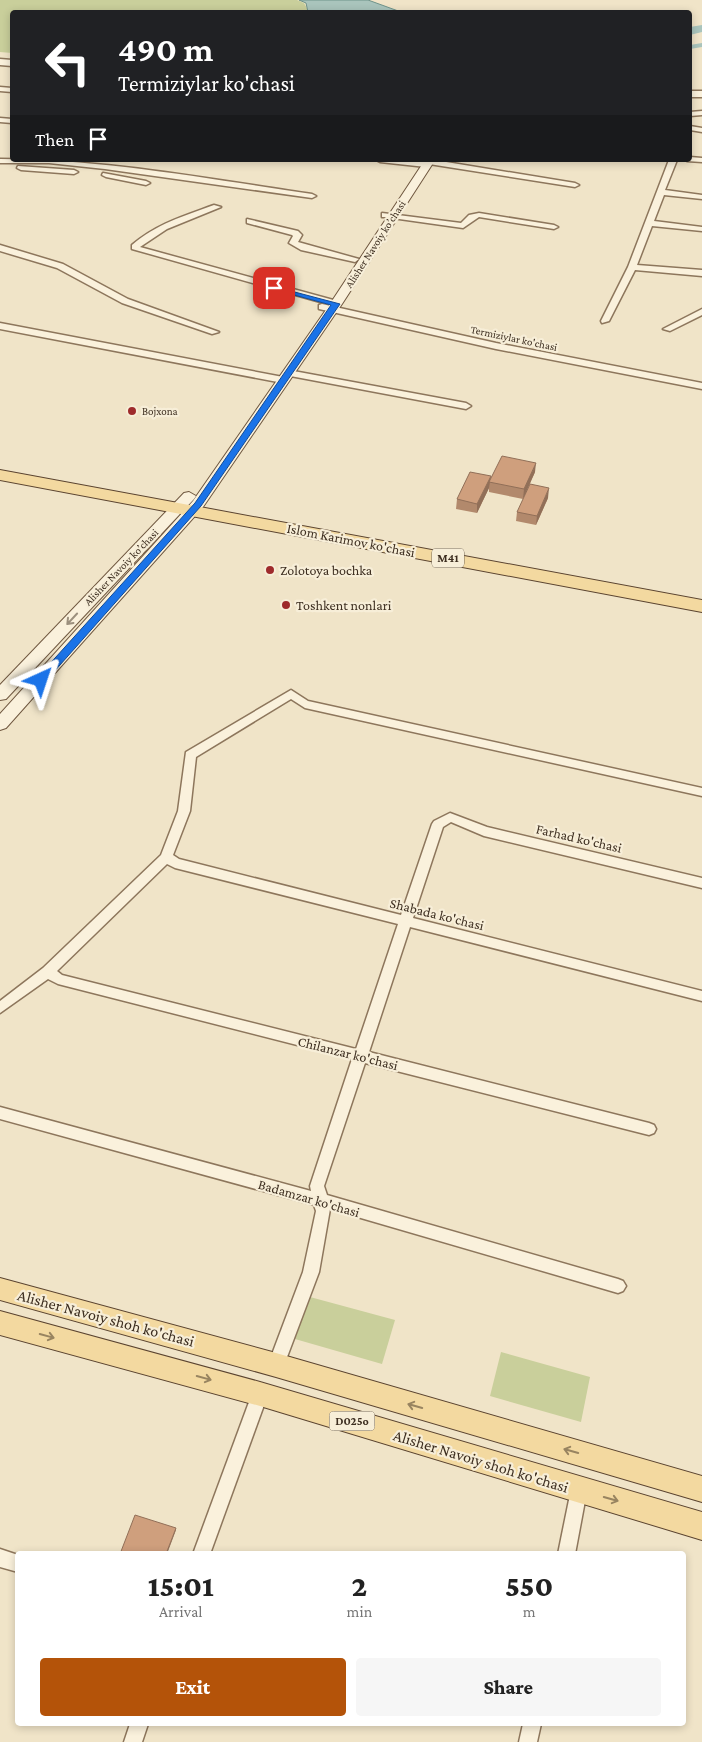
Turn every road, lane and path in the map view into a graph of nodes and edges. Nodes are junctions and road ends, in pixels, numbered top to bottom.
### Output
1 (1, 161) edge
2 (58, 162) edge
3 (424, 162) edge
4 (672, 162) edge
5 (146, 183) dead end
6 (575, 185) dead end
7 (661, 192) junction
8 (312, 196) dead end
9 (702, 197) edge
10 (216, 207) dead end
11 (390, 216) junction
12 (250, 221) dead end
13 (649, 223) junction
14 (554, 227) dead end
15 (702, 229) edge
16 (0, 248) edge
17 (356, 259) junction
18 (632, 268) junction
19 (702, 273) edge
20 (329, 306) junction
21 (702, 312) edge
22 (605, 321) dead end
23 (0, 326) edge
24 (667, 329) dead end
25 (215, 332) dead end
26 (281, 377) junction
27 (702, 386) edge
28 (466, 406) dead end
29 (0, 467) edge
30 (0, 476) edge
31 (189, 506) junction
32 (702, 598) edge
33 (702, 606) edge
34 (0, 695) edge
35 (0, 724) edge
36 (702, 792) edge
37 (166, 857) junction
38 (702, 882) edge
39 (405, 922) junction
40 (48, 972) junction
41 (702, 996) edge
42 (0, 1008) edge
43 (359, 1056) junction
44 (0, 1113) edge
45 (649, 1129) dead end
46 (320, 1200) junction
47 (618, 1286) dead end
48 (0, 1289) edge
49 (0, 1323) edge
50 (276, 1365) junction
51 (260, 1394) junction
52 (702, 1489) edge
53 (579, 1490) junction
54 (702, 1526) edge
55 (202, 1551) edge
56 (567, 1551) edge
57 (0, 1558) edge
58 (15, 1563) edge
59 (138, 1726) edge
60 (532, 1726) edge
61 (133, 1742) edge
62 (528, 1742) edge

1 - 5 street
2 - 8 street
3 - 6 street
3 - 11 main road, Alisher Navoiy ko’chasi
4 - 7 street
7 - 9 street
7 - 13 street
10 - 20 street, Termiziylar ko'chasi
11 - 14 street
11 - 17 main road, Alisher Navoiy ko’chasi
11 - 20 main road, Alisher Navoiy ko’chasi
12 - 17 street
13 - 15 street
13 - 18 street
16 - 25 street
17 - 20 main road, Alisher Navoiy ko’chasi
18 - 19 street
18 - 22 street
20 - 26 main road, Alisher Navoiy ko’chasi
20 - 27 street, Termiziylar ko'chasi
21 - 24 street
23 - 26 street
26 - 28 street
26 - 31 main road, Alisher Navoiy ko’chasi
29 - 31 main road, Islom Karimov ko'chasi / M41
30 - 31 main road, Islom Karimov ko'chasi / M41
31 - 32 main road, Islom Karimov ko'chasi / M41
31 - 33 main road, Islom Karimov ko'chasi / M41
31 -> 34 main road, Alisher Navoiy ko’chasi
31 - 35 main road, Alisher Navoiy ko’chasi
36 - 37 street
37 - 39 street, Shabada ko'chasi
37 - 40 street
38 - 39 street, Farhad ko'chasi
39 - 41 street, Shabada ko'chasi
39 - 43 street
40 - 42 street
40 - 43 street, Chilanzar ko'chasi
43 - 45 street, Chilanzar ko'chasi
43 - 46 street
44 - 46 street, Badamzar ko'chasi
46 - 47 street, Badamzar ko'chasi
46 - 50 street
48 - 50 main road, Alisher Navoiy shoh ko'chasi / D025o
49 -> 51 main road, Alisher Navoiy shoh ko'chasi / D025o
52 -> 50 main road, Alisher Navoiy shoh ko'chasi / D025o
51 - 53 main road, Alisher Navoiy shoh ko'chasi / D025o
51 - 55 street
53 -> 54 main road, Alisher Navoiy shoh ko'chasi / D025o
53 - 56 street
57 - 58 street
59 - 61 street
60 - 62 street

